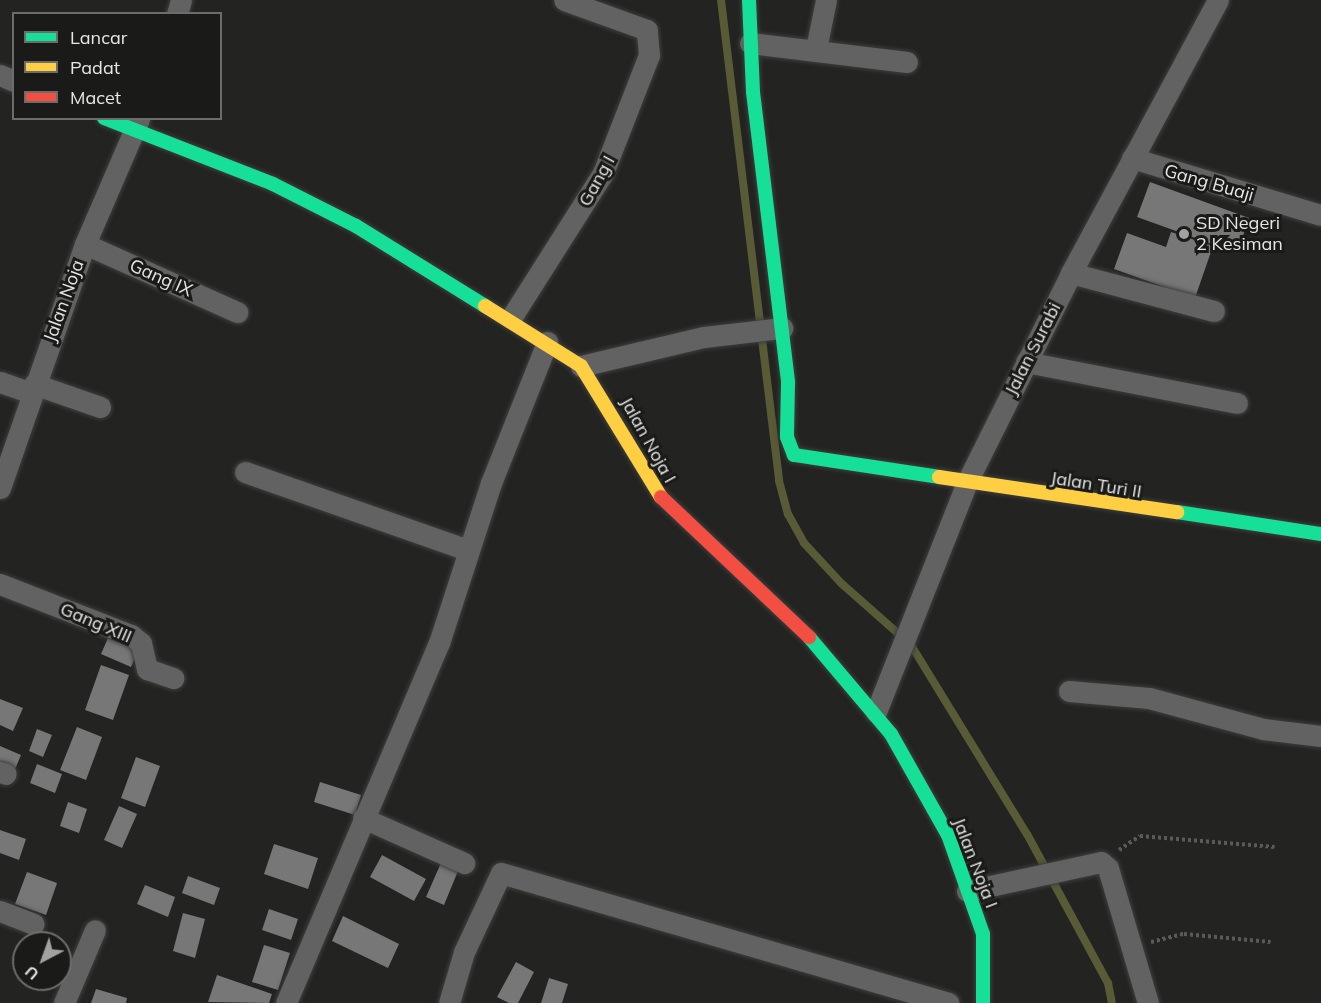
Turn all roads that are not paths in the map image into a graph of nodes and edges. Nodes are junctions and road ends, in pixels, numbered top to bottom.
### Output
1 (564, 0) edge
2 (749, 0) edge
3 (826, 0) edge
4 (1218, 0) edge
5 (750, 43) junction
6 (816, 49) junction
7 (907, 62) dead end
8 (115, 120) edge
9 (136, 124) edge
10 (1132, 158) junction
11 (1321, 215) edge
12 (85, 244) junction
13 (1071, 273) junction
14 (1214, 311) dead end
15 (237, 312) dead end
16 (511, 318) junction
17 (777, 329) junction
18 (547, 342) junction
19 (1026, 362) junction
20 (581, 366) junction
21 (0, 382) edge
22 (33, 389) junction
23 (1237, 403) dead end
24 (100, 407) dead end
25 (244, 472) dead end
26 (967, 482) junction
27 (0, 488) edge
28 (1321, 534) edge
29 (468, 550) junction
30 (0, 584) edge
31 (173, 678) dead end
32 (1069, 691) dead end
33 (876, 712) junction
34 (1321, 736) edge
35 (363, 818) junction
36 (464, 863) dead end
37 (967, 891) junction
38 (0, 911) edge
39 (34, 924) dead end
40 (95, 930) dead end
41 (64, 1003) edge
42 (286, 1003) edge
43 (449, 1003) edge
44 (949, 1003) edge
45 (983, 1003) edge
46 (1148, 1003) edge

1 - 16 street, Gang I
2 - 5 street, Jalan Turi II
3 - 6 street
4 - 10 street, Jalan Surabi
5 - 6 street
5 - 17 street, Jalan Turi II
6 - 7 street
8 - 9 street, Jalan Noja I
9 - 12 street, Jalan Noja
9 - 16 street, Jalan Noja I
10 - 11 street, Gang Buaji
10 - 13 street, Jalan Surabi
12 - 15 street, Gang IX
12 - 22 street, Jalan Noja
13 - 14 street
13 - 19 street, Jalan Surabi
16 - 18 street, Jalan Noja I
17 - 20 street
17 - 26 street, Jalan Turi II
18 - 20 street, Jalan Noja I
18 - 29 street
19 - 23 street
19 - 26 street, Jalan Surabi
20 - 33 street, Jalan Noja I
21 - 22 street
22 - 24 street
22 - 27 street, Jalan Noja
25 - 29 street
26 - 28 street, Jalan Turi II
26 - 33 street, Jalan Surabi
29 - 35 street
30 - 31 street, Gang XIII
32 - 34 street
33 - 37 street, Jalan Noja I
35 - 36 street
35 - 42 street
37 - 45 street, Jalan Noja I
37 - 46 street
38 - 39 street
40 - 41 street
43 - 44 street

